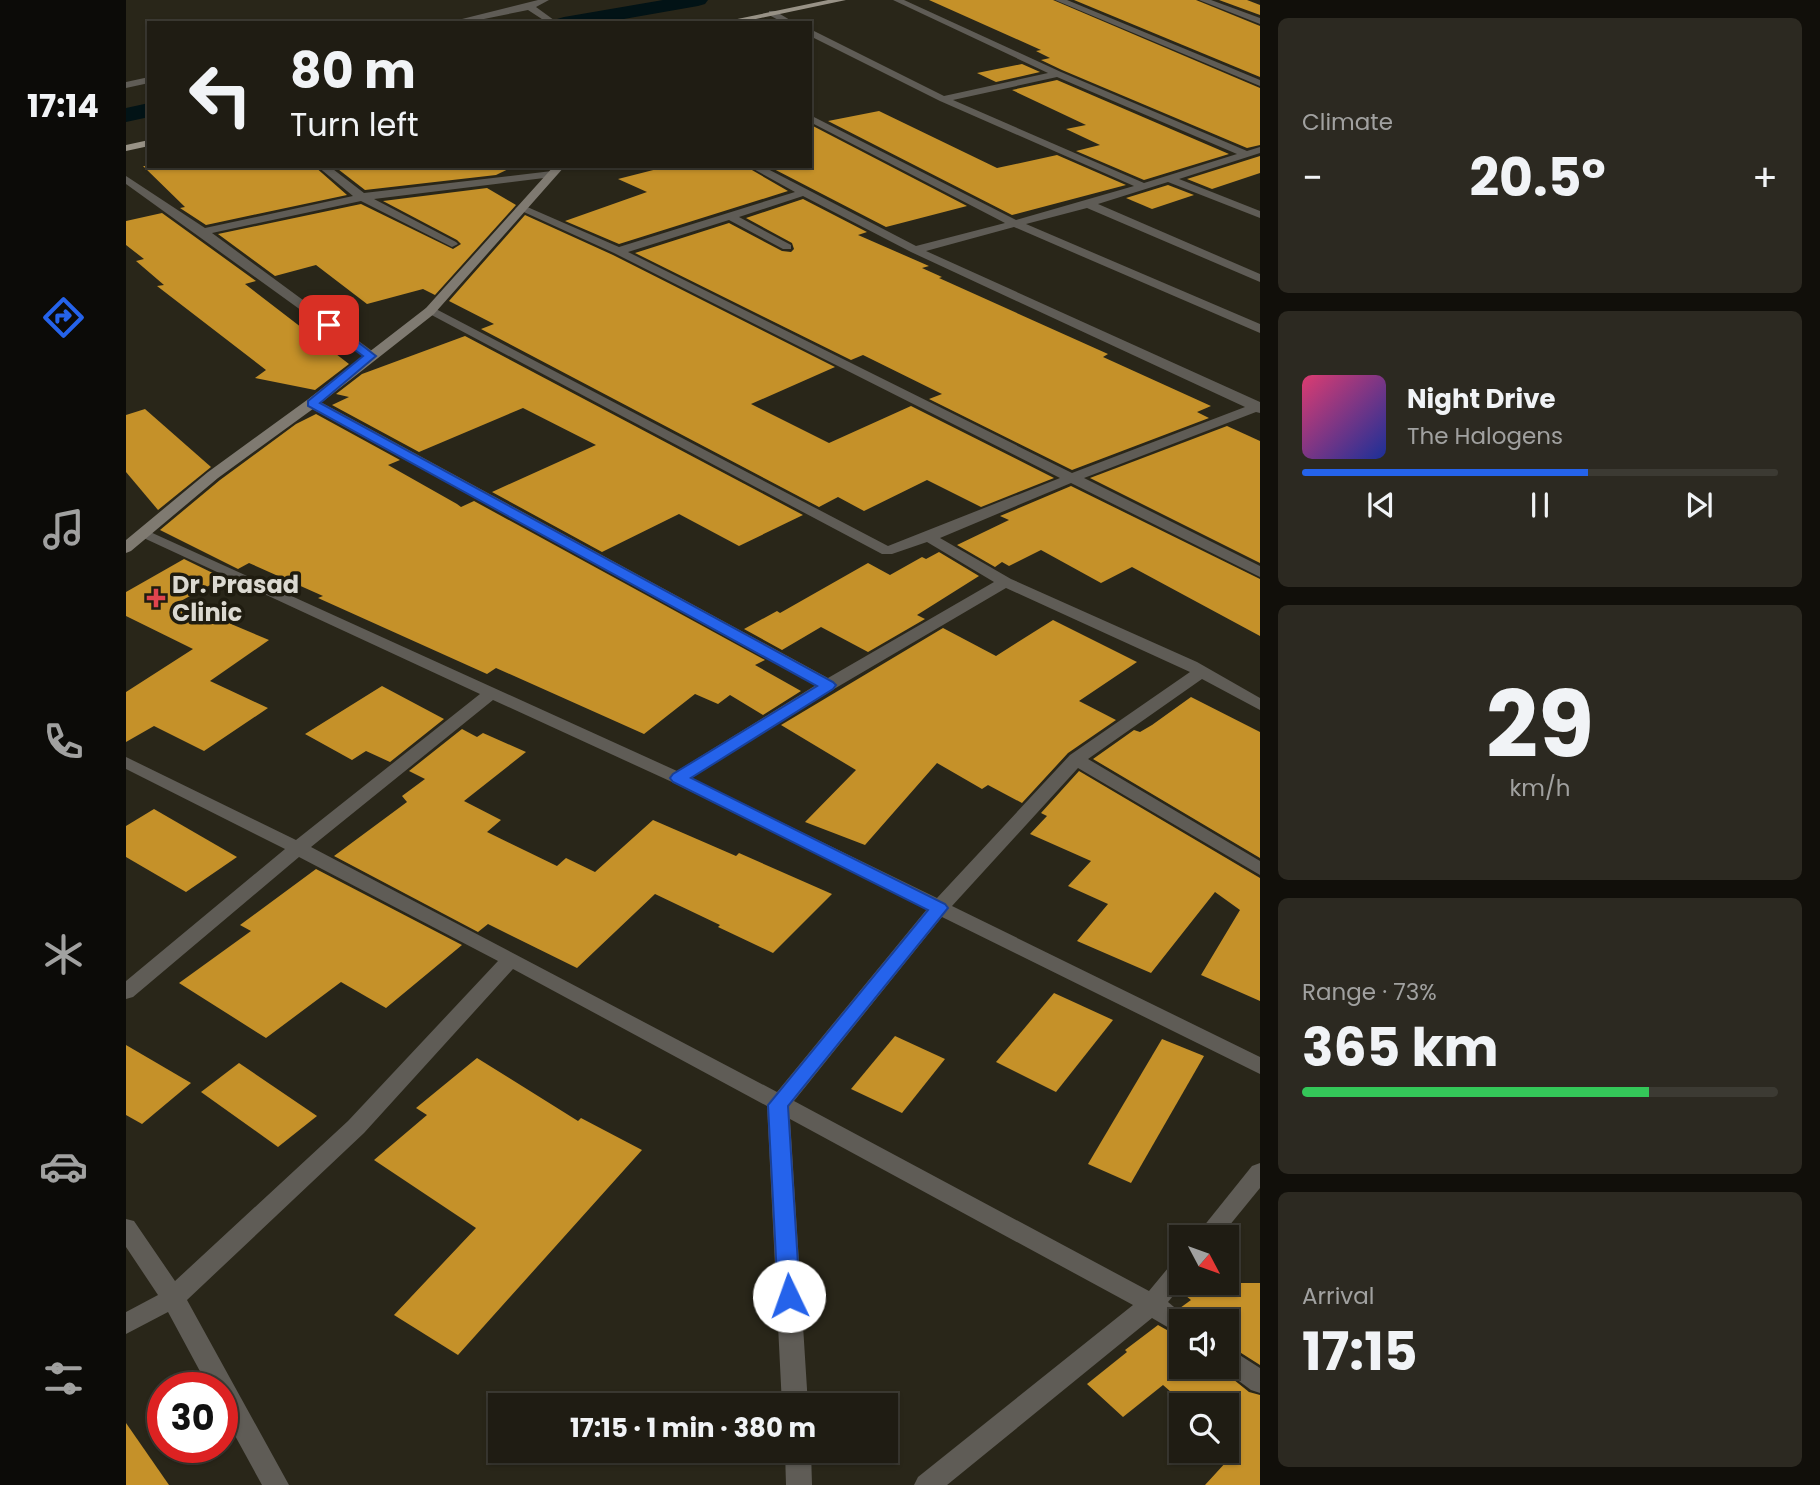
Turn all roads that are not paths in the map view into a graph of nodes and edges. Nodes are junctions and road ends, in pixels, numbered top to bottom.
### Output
1 (510, 0) edge
2 (545, 0) edge
3 (842, 0) edge
4 (897, 0) edge
5 (1059, 0) edge
6 (1203, 0) edge
7 (529, 7) junction
8 (772, 13) junction
9 (460, 21) edge
10 (550, 21) edge
11 (732, 21) edge
12 (787, 21) edge
13 (1260, 21) edge
14 (812, 33) edge
15 (1058, 74) junction
16 (147, 80) edge
17 (1260, 83) edge
18 (126, 85) edge
19 (943, 99) junction
20 (812, 119) edge
21 (147, 143) edge
22 (126, 148) edge
23 (1260, 150) edge
24 (1246, 154) junction
25 (325, 168) edge
26 (757, 168) edge
27 (556, 170) edge
28 (126, 179) edge
29 (1170, 179) junction
30 (1145, 187) junction
31 (803, 193) junction
32 (362, 197) junction
33 (1088, 204) junction
34 (521, 208) junction
35 (1260, 215) edge
36 (730, 216) junction
37 (1016, 224) junction
38 (203, 232) junction
39 (452, 244) dead end
40 (787, 247) dead end
41 (915, 250) junction
42 (618, 251) junction
43 (1260, 278) edge
44 (430, 311) junction
45 (1260, 329) edge
46 (370, 356) junction
47 (312, 403) junction
48 (1259, 408) edge
49 (1074, 477) junction
50 (143, 534) junction
51 (928, 537) junction
52 (126, 548) edge
53 (1260, 572) edge
54 (1005, 582) junction
55 (1201, 672) junction
56 (828, 685) junction
57 (493, 692) junction
58 (1260, 705) edge
59 (1076, 759) junction
60 (126, 762) edge
61 (678, 778) junction
62 (299, 847) junction
63 (1260, 869) edge
64 (939, 908) junction
65 (511, 959) junction
66 (126, 992) edge
67 (1260, 1066) edge
68 (778, 1105) junction
69 (1260, 1172) edge
70 (1217, 1225) edge
71 (126, 1228) edge
72 (1169, 1283) edge
73 (173, 1298) junction
74 (1152, 1304) junction
75 (1169, 1316) edge
76 (126, 1324) edge
77 (1239, 1367) edge
78 (1260, 1382) edge
79 (794, 1393) edge
80 (798, 1463) edge
81 (276, 1485) edge
82 (799, 1485) edge
83 (927, 1485) edge

1 - 7 street
2 - 7 street
3 - 8 main road
4 - 15 street
5 - 17 street
6 - 13 street
7 - 9 street
7 - 10 street
8 - 11 main road
8 - 12 street
14 - 19 street
15 - 19 street
15 - 24 street
16 - 18 street
19 - 30 street
20 - 37 street
21 - 22 main road
23 - 24 street
24 - 29 street
25 - 32 street
26 - 31 street
27 - 32 street
27 - 34 street
28 - 38 street
29 - 30 street
29 - 35 street
30 - 33 street
31 - 36 street
31 - 41 street
32 - 38 street
32 - 39 street
33 - 37 street
33 - 43 street
34 - 42 street
34 - 44 street
36 - 40 street
36 - 42 street
37 - 41 street
37 - 45 street
38 - 46 street
41 - 48 street
42 - 49 street
44 - 46 street
44 - 51 street
46 - 47 street
47 - 50 street
47 - 56 street
48 - 49 street
49 - 51 street
49 - 53 street
50 - 52 street
50 - 57 street
51 - 54 street
54 - 55 street
54 - 56 street
55 - 58 street
55 - 59 street
56 - 61 street
57 - 61 street
57 - 62 street
59 - 63 street
59 - 64 street
60 - 62 street
61 - 64 street
62 - 65 street
62 - 66 street
64 - 67 street
64 - 68 street
65 - 68 street
65 - 73 street
68 - 74 street
68 - 79 street
69 - 70 street
71 - 73 street
72 - 74 street
73 - 76 street
73 - 81 street
74 - 75 street
74 - 83 street
77 - 78 street
80 - 82 street

